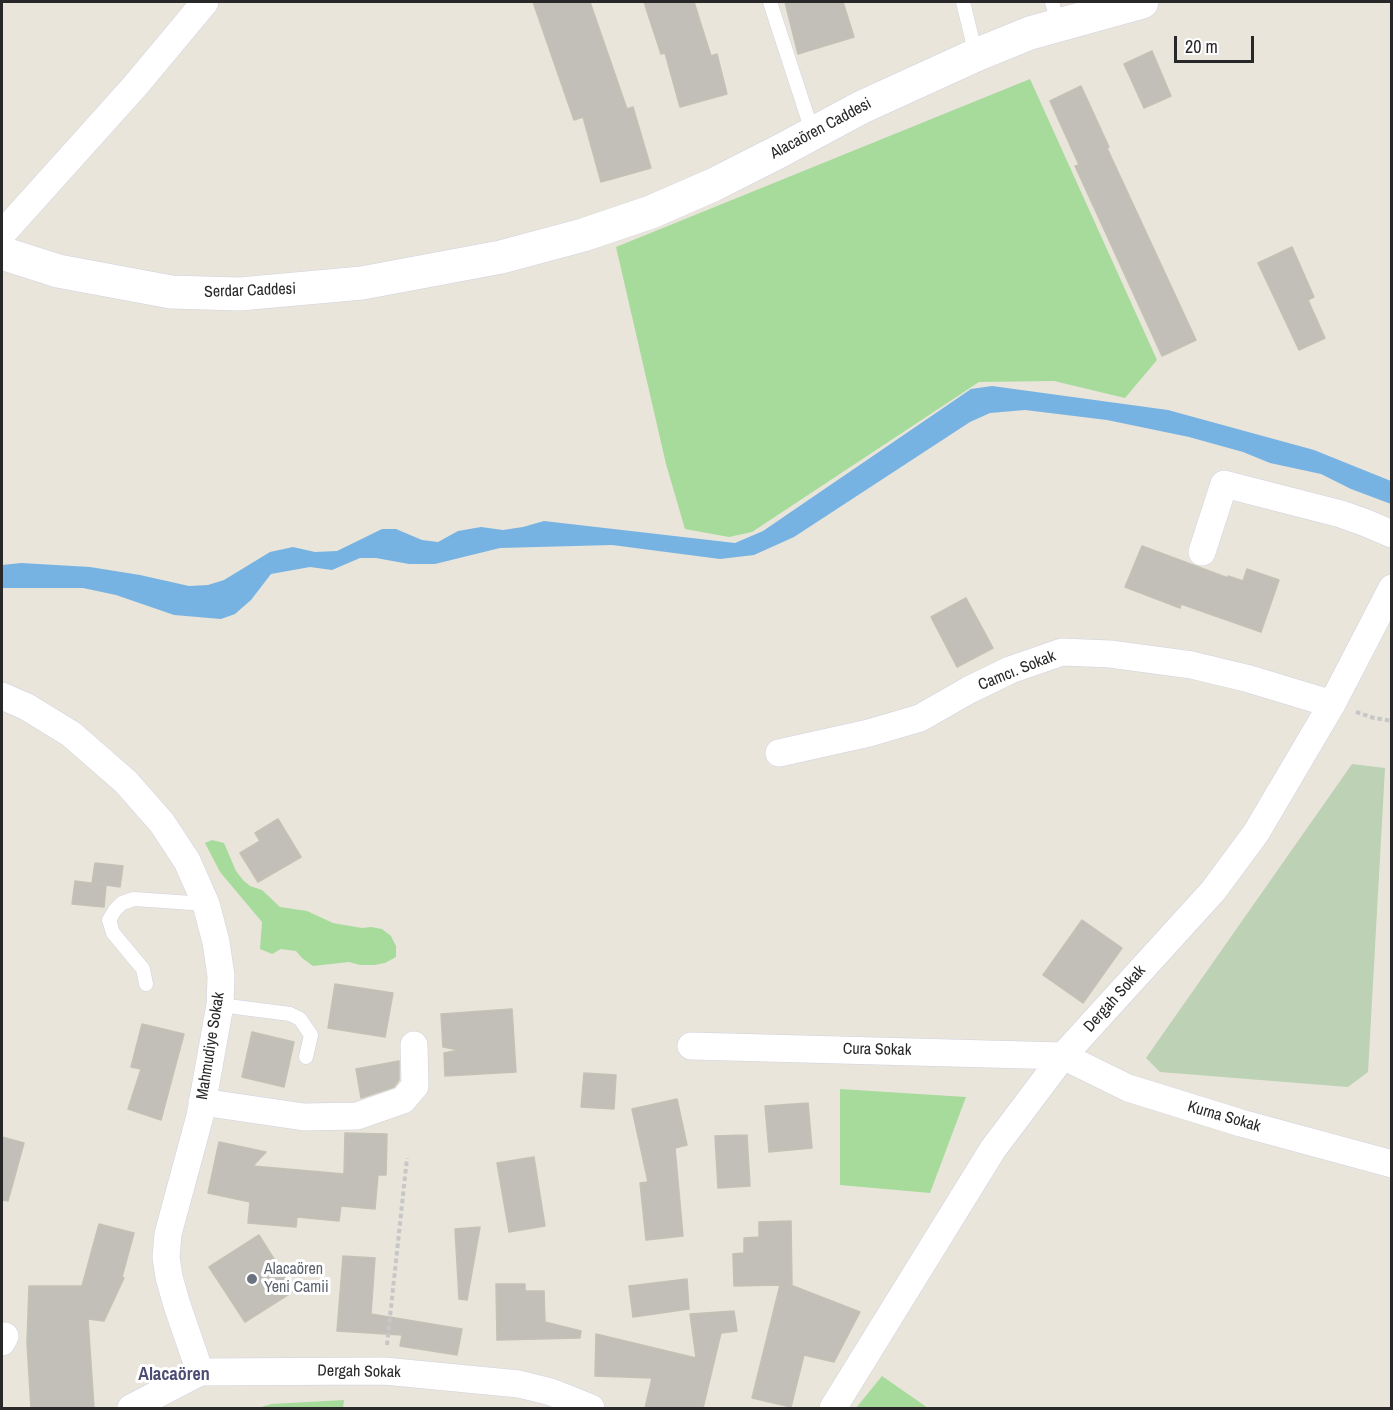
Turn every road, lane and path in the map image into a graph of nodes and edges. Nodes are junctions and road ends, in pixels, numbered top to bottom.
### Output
1 (205, 2) edge
2 (770, 2) edge
3 (963, 2) edge
4 (1142, 2) edge
5 (1055, 13) edge
6 (976, 55) junction
7 (813, 134) junction
8 (2, 234) edge
9 (2, 254) edge
10 (501, 257) joint
11 (1392, 534) edge
12 (1202, 552) dead end
13 (1392, 588) edge
14 (2, 696) edge
15 (1332, 704) junction
16 (1392, 721) edge
17 (779, 753) dead end
18 (206, 904) junction
19 (146, 984) dead end
20 (220, 1005) junction
21 (414, 1045) dead end
22 (691, 1046) dead end
23 (1063, 1056) junction
24 (306, 1058) dead end
25 (202, 1102) junction
26 (407, 1158) dead end
27 (1392, 1164) edge
28 (384, 1371) junction
29 (200, 1372) junction
30 (138, 1407) edge
31 (591, 1408) edge
32 (833, 1408) edge

1 - 8 street
2 - 7 lane
3 - 6 lane
4 - 5 street, Alacaören Caddesi
5 - 6 street, Alacaören Caddesi
6 - 7 street, Alacaören Caddesi
7 - 10 street, Alacaören Caddesi
9 - 10 street, Serdar Caddesi
11 - 12 street
13 - 15 street, Dergah Sokak
14 - 18 street, Mahmudiye Sokak
15 - 16 path
15 - 17 street, Camcı. Sokak
15 - 23 street, Dergah Sokak
18 - 19 lane
18 - 20 street, Mahmudiye Sokak
20 - 24 lane
20 - 25 street, Mahmudiye Sokak
21 - 25 street
22 - 23 street, Cura Sokak
23 - 27 street, Kurna Sokak
23 - 32 street, Dergah Sokak
25 - 29 street, Mahmudiye Sokak
26 - 28 path
28 - 29 street, Dergah Sokak
28 - 31 street, Dergah Sokak
29 - 30 street, Dergah Sokak

